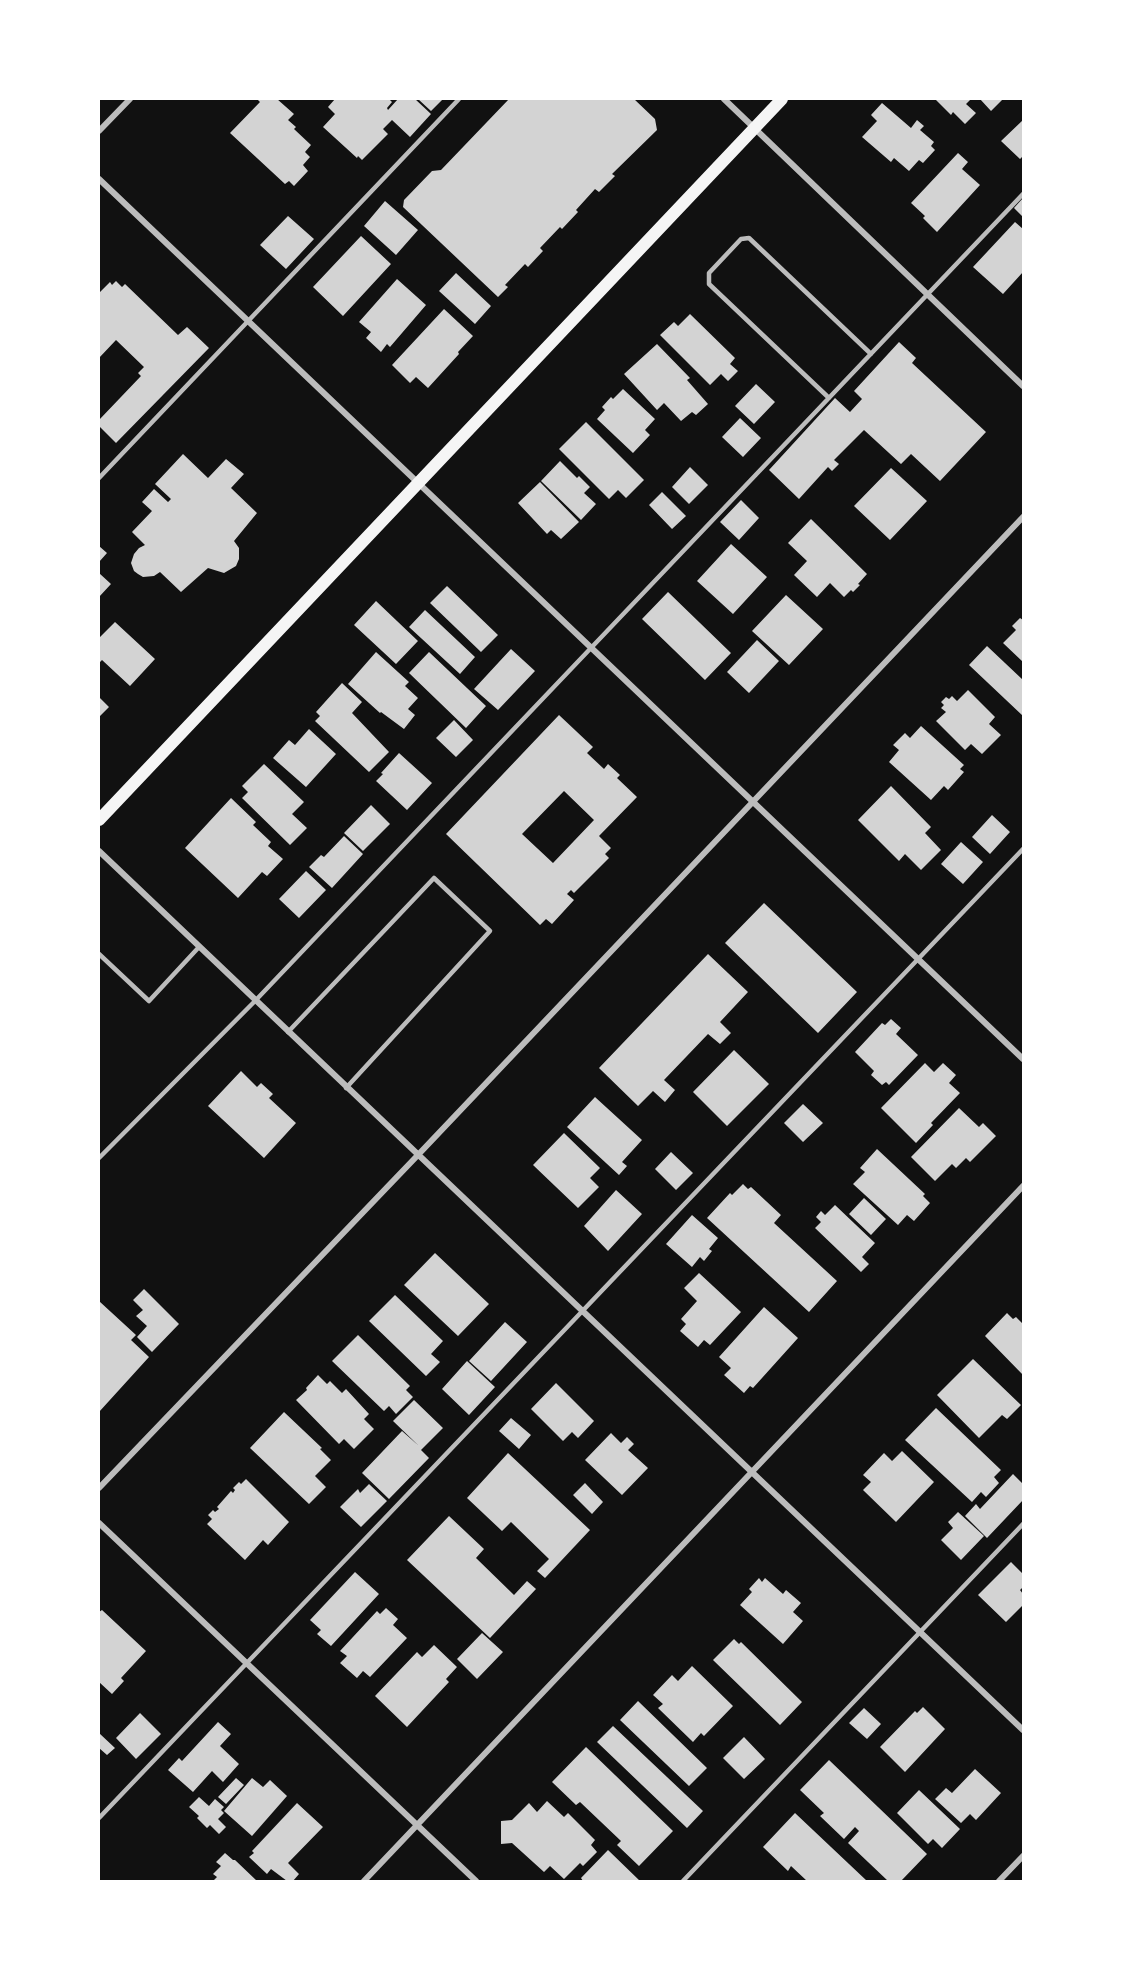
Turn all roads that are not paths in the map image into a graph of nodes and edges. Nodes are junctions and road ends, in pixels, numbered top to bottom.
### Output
1 (130, 99) edge
2 (459, 99) edge
3 (724, 99) edge
4 (782, 99) edge
5 (754, 128) junction
6 (99, 131) edge
7 (99, 179) edge
8 (1023, 194) edge
9 (928, 294) junction
10 (248, 321) junction
11 (871, 354) junction
12 (1023, 386) edge
13 (829, 398) junction
14 (99, 478) edge
15 (419, 483) junction
16 (1023, 518) edge
17 (592, 648) junction
18 (753, 801) junction
19 (99, 820) edge
20 (1023, 849) edge
21 (99, 851) edge
22 (199, 947) junction
23 (99, 954) edge
24 (918, 959) junction
25 (255, 1000) junction
26 (288, 1032) junction
27 (1023, 1059) edge
28 (346, 1088) junction
29 (417, 1156) junction
30 (99, 1158) edge
31 (1023, 1186) edge
32 (581, 1312) junction
33 (751, 1473) junction
34 (99, 1488) edge
35 (99, 1523) edge
36 (1023, 1524) edge
37 (920, 1632) junction
38 (246, 1663) junction
39 (1023, 1730) edge
40 (99, 1818) edge
41 (417, 1825) junction
42 (1023, 1856) edge
43 (364, 1881) edge
44 (476, 1881) edge
45 (683, 1881) edge
46 (999, 1881) edge

1 - 6 street
2 - 10 lane
3 - 5 street
4 - 5 main road
5 - 9 street
5 - 15 main road
7 - 10 street
8 - 9 lane
9 - 11 lane
9 - 12 street
10 - 14 lane
10 - 15 street
11 - 13 lane
11 - 13 lane
13 - 17 lane
15 - 17 street
15 - 19 main road
16 - 18 street
17 - 18 street
17 - 25 lane
18 - 24 street
18 - 29 street
20 - 24 lane
21 - 22 street
22 - 23 lane
22 - 25 street
24 - 27 street
24 - 32 lane
25 - 26 street
25 - 30 lane
26 - 28 street
26 - 28 lane
28 - 29 street
29 - 32 street
29 - 34 street
31 - 33 street
32 - 33 street
32 - 38 lane
33 - 37 street
33 - 41 street
35 - 38 street
36 - 37 lane
37 - 39 street
37 - 45 lane
38 - 40 lane
38 - 41 street
41 - 43 street
41 - 44 street
42 - 46 street

